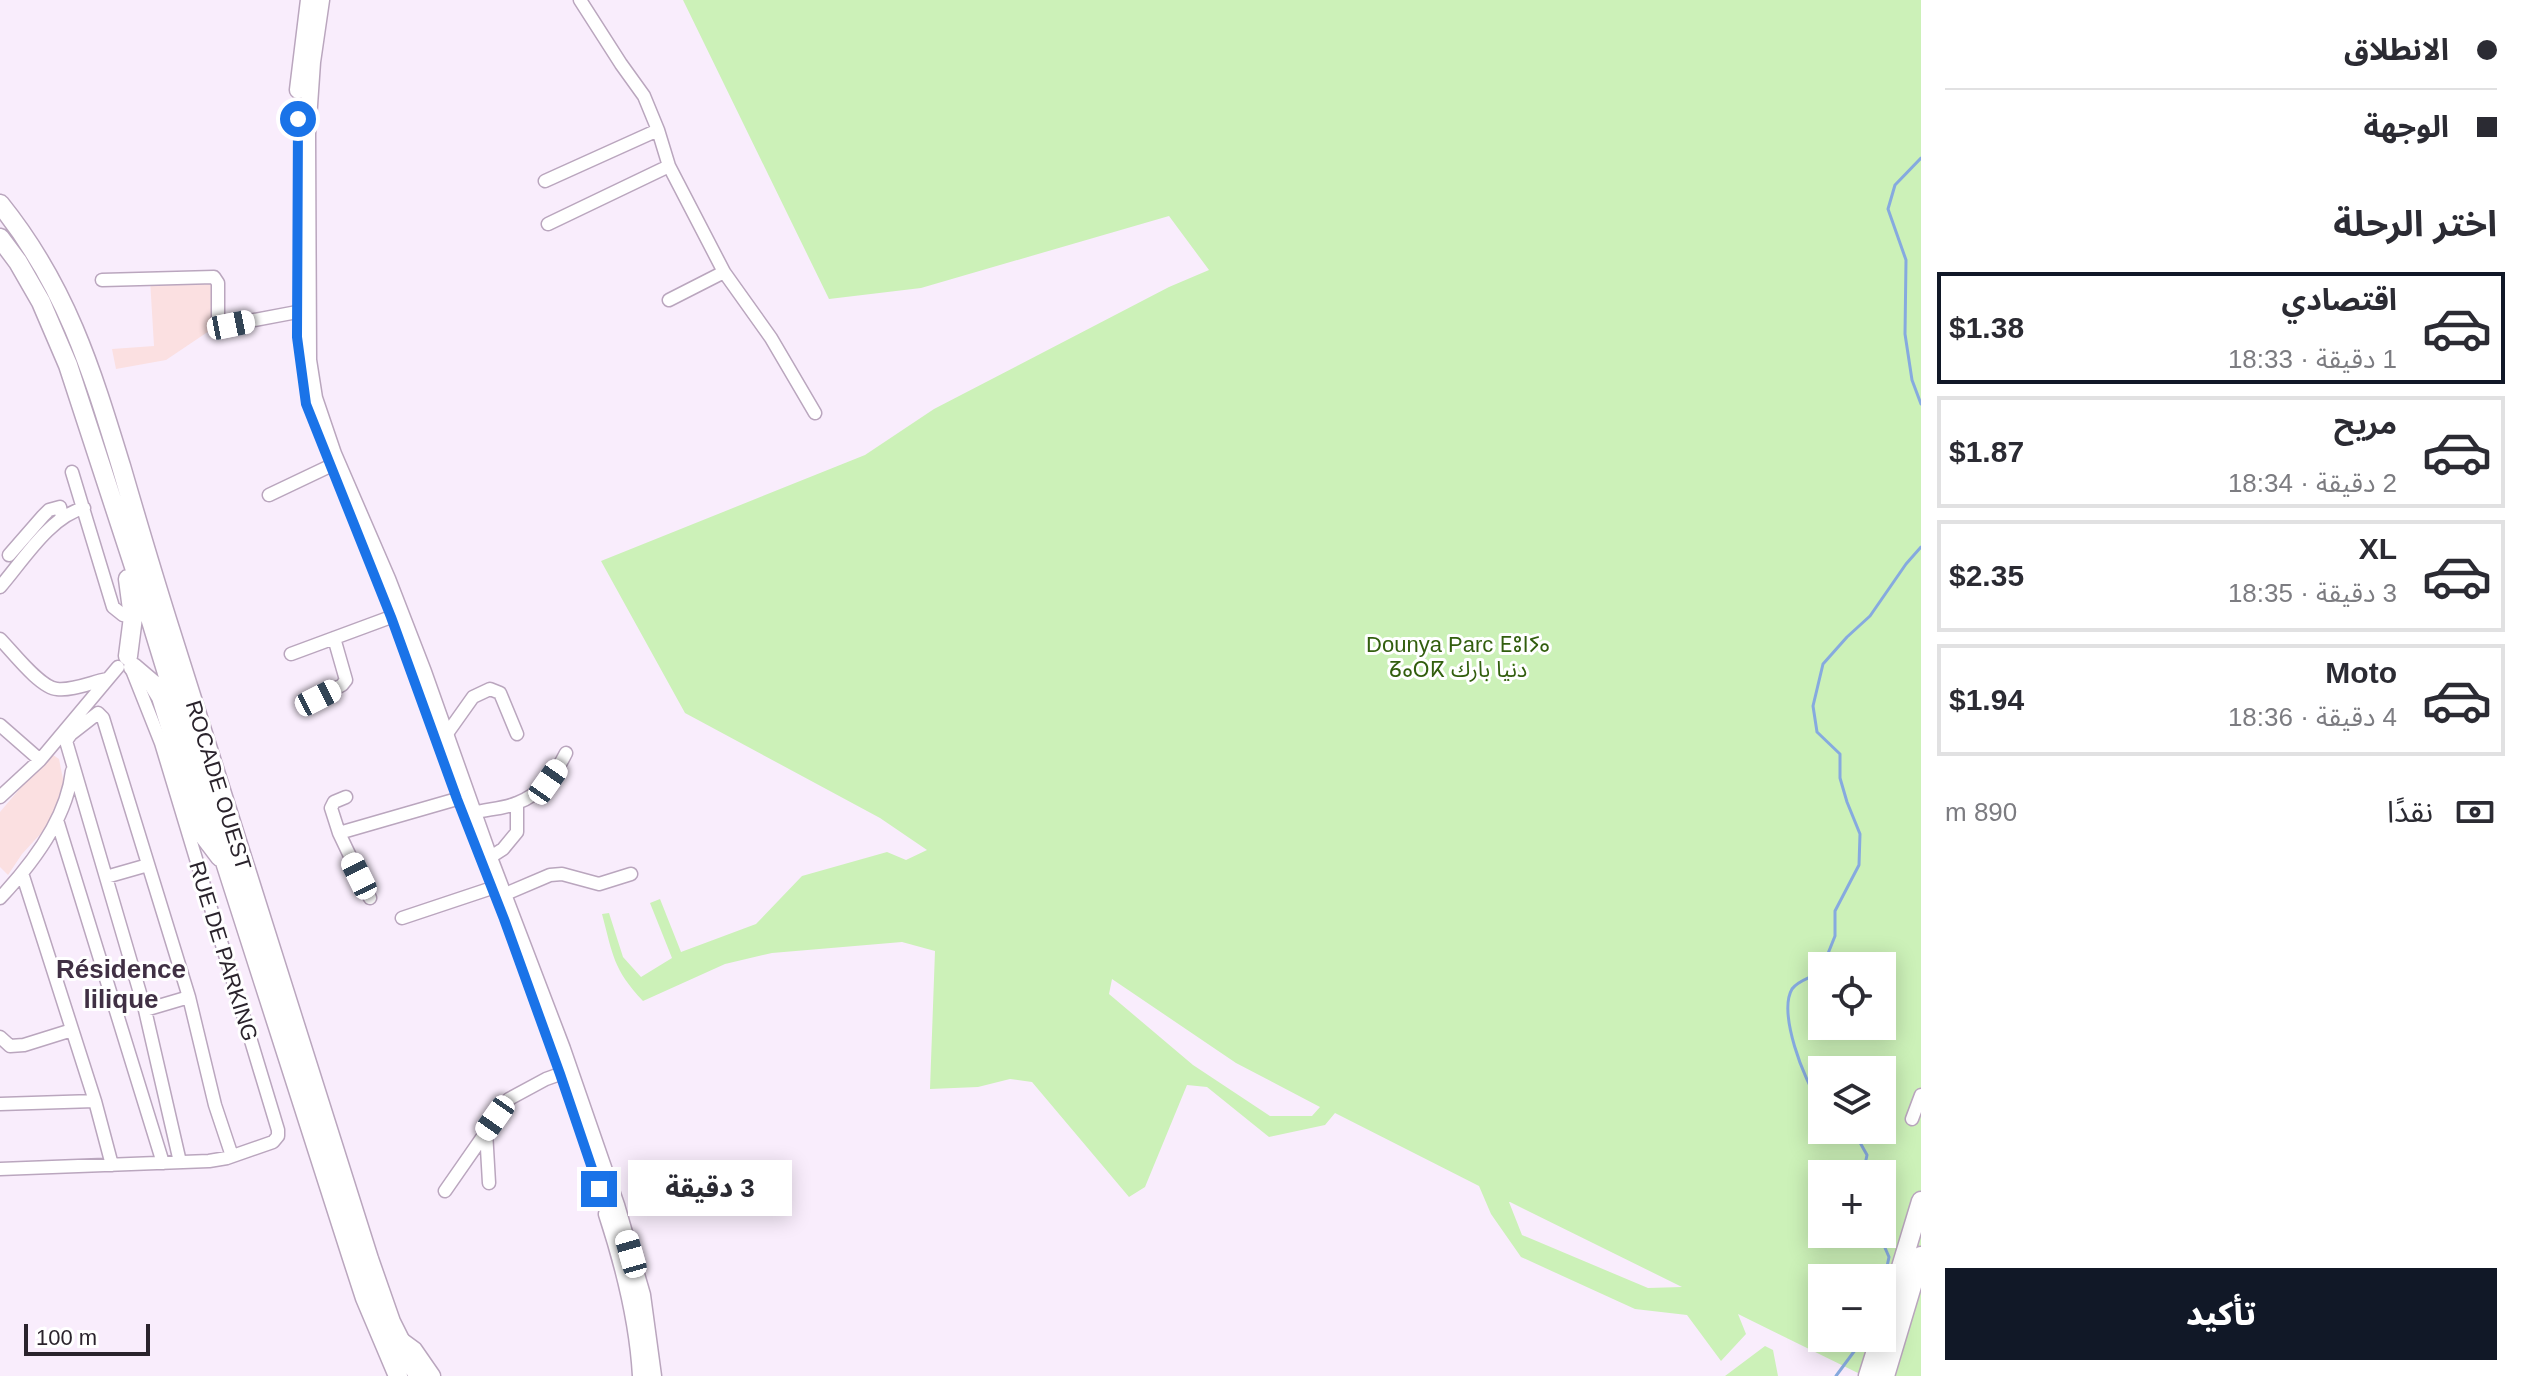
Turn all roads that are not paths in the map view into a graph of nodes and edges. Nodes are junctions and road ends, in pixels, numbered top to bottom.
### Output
1 (309, 0) edge
2 (321, 0) edge
3 (580, 0) edge
4 (658, 130) junction
5 (669, 166) junction
6 (545, 181) dead end
7 (0, 204) edge
8 (548, 224) dead end
9 (0, 238) edge
10 (724, 272) junction
11 (102, 280) dead end
12 (669, 300) dead end
13 (297, 312) junction
14 (84, 412) junction
15 (815, 413) dead end
16 (330, 466) junction
17 (72, 472) dead end
18 (269, 495) dead end
19 (84, 508) junction
20 (62, 517) junction
21 (5, 550) edge
22 (19, 565) junction
23 (0, 587) edge
24 (133, 617) junction
25 (391, 617) junction
26 (334, 638) junction
27 (0, 639) edge
28 (291, 654) dead end
29 (128, 664) junction
30 (108, 678) junction
31 (318, 698) dead end
32 (0, 725) edge
33 (517, 734) dead end
34 (446, 735) junction
35 (566, 753) dead end
36 (40, 760) junction
37 (73, 763) junction
38 (0, 797) edge
39 (346, 797) dead end
40 (457, 799) junction
41 (517, 804) junction
42 (473, 813) junction
43 (57, 820) junction
44 (339, 833) junction
45 (489, 858) junction
46 (225, 862) junction
47 (148, 865) junction
48 (22, 873) junction
49 (631, 874) dead end
50 (106, 877) junction
51 (498, 892) junction
52 (0, 898) edge
53 (370, 898) dead end
54 (508, 917) junction
55 (402, 918) dead end
56 (189, 997) junction
57 (145, 1010) junction
58 (72, 1030) junction
59 (0, 1037) edge
60 (560, 1074) junction
61 (1921, 1095) edge
62 (95, 1101) junction
63 (0, 1104) edge
64 (1912, 1119) dead end
65 (486, 1131) junction
66 (232, 1156) junction
67 (180, 1162) junction
68 (163, 1163) junction
69 (112, 1165) junction
70 (0, 1169) edge
71 (489, 1183) dead end
72 (445, 1191) dead end
73 (1921, 1201) edge
74 (1921, 1256) edge
75 (1896, 1284) edge
76 (398, 1338) junction
77 (1876, 1352) edge
78 (398, 1376) edge
79 (418, 1376) edge
80 (432, 1376) edge
81 (641, 1376) edge
82 (653, 1376) edge
83 (1868, 1376) edge
84 (1885, 1376) edge

1 - 13 main road
2 - 34 main road
3 - 4 street
4 - 5 street
4 - 6 street
5 - 8 street
5 - 10 street
7 - 76 highway, ROCADE OUEST
9 - 14 highway, ROCADE OUEST
10 - 12 street
10 - 15 street
11 - 13 street
13 - 16 main road
14 - 24 highway
14 - 46 highway, ROCADE OUEST
16 - 18 street
16 - 25 main road
17 - 19 street
19 - 20 street
19 - 24 street
20 - 21 street
20 - 22 street
21 - 22 street
22 - 23 street
24 - 29 highway
25 - 26 street
25 - 40 main road
26 - 28 street
26 - 31 street
27 - 30 street
29 - 30 street
29 - 46 highway
29 - 66 street, RUE DE PARKING
30 - 36 street
32 - 36 street
33 - 34 street
34 - 42 main road
35 - 41 street
36 - 38 street
37 - 43 street
37 - 47 street
37 - 50 street
39 - 44 street
40 - 44 street
40 - 51 main road
41 - 42 street
41 - 45 street
42 - 45 main road
43 - 48 street
43 - 68 street
44 - 53 street
45 - 51 main road
46 - 78 highway, ROCADE OUEST
47 - 50 street
47 - 56 street
48 - 52 street
48 - 58 street
49 - 51 street
50 - 57 street
51 - 54 main road
51 - 55 street
54 - 60 main road
54 - 82 main road
56 - 57 street
56 - 66 street
57 - 67 street
58 - 59 street
58 - 62 street
60 - 65 street
60 - 81 main road
61 - 64 street
62 - 63 street
62 - 69 street
65 - 71 street
65 - 72 street
66 - 67 street, RUE DE PARKING
67 - 68 street, RUE DE PARKING
68 - 69 street, RUE DE PARKING
69 - 70 street, RUE DE PARKING
73 - 75 highway
74 - 84 highway
76 - 79 highway, ROCADE OUEST
76 - 80 main road
77 - 83 highway

